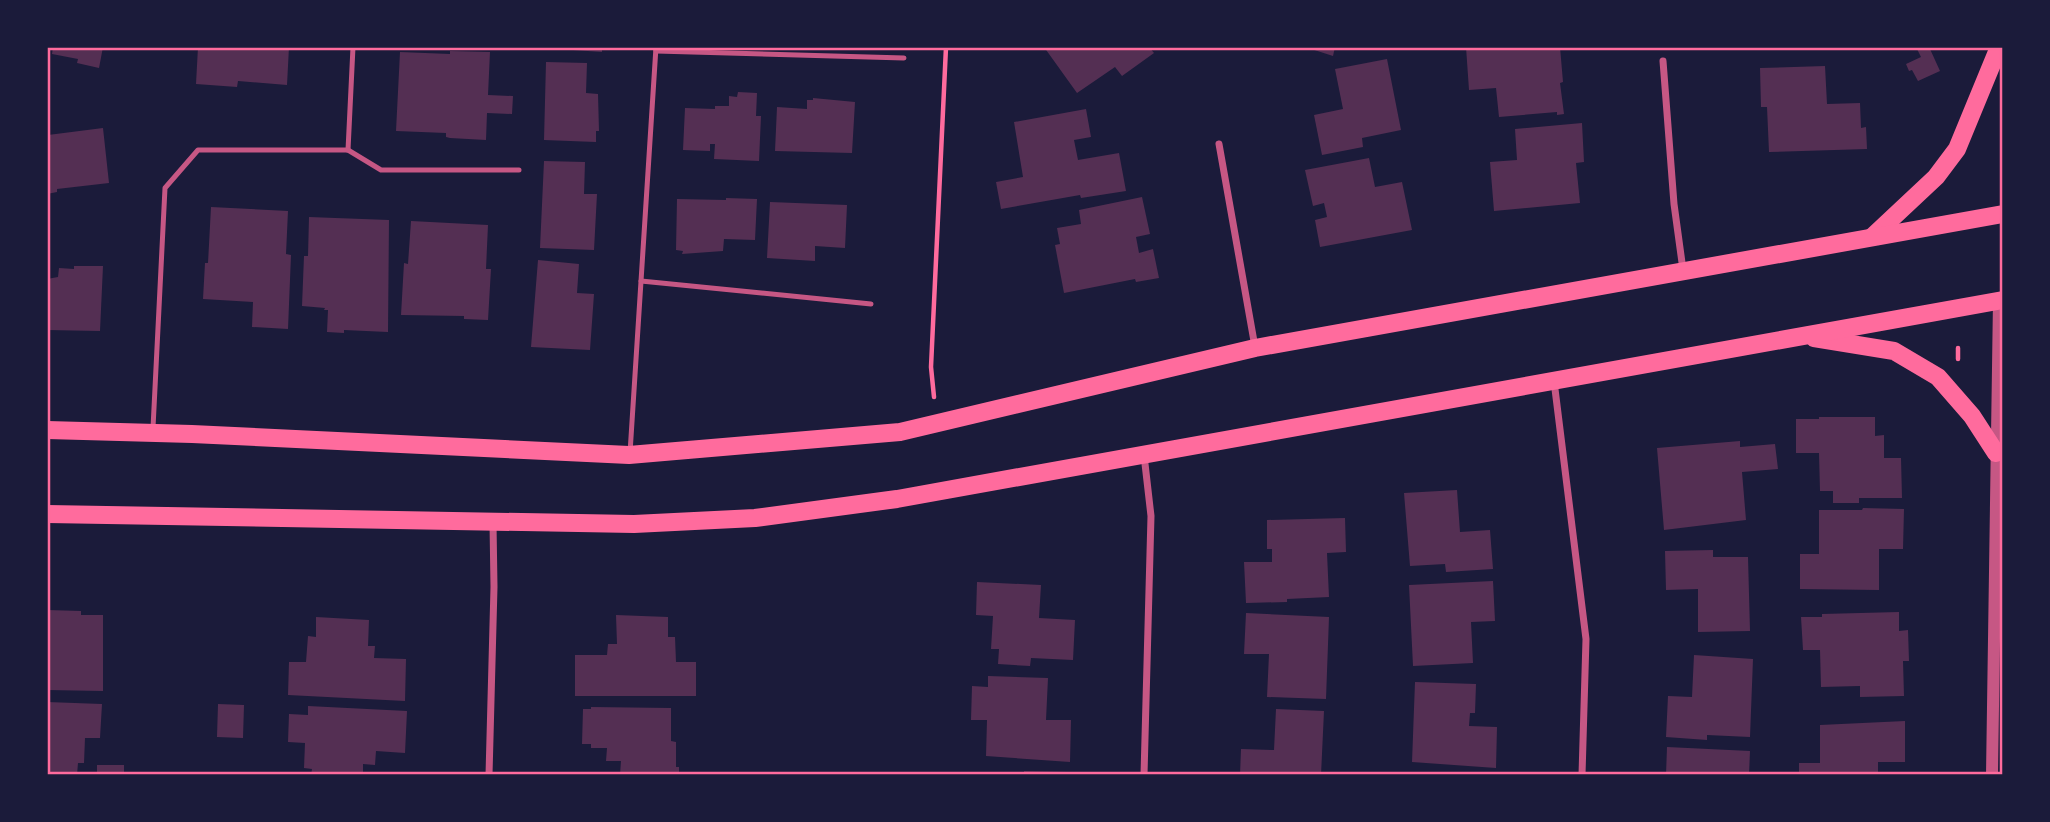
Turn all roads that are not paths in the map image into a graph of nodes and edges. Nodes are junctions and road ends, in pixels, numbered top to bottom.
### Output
1 (353, 47) edge
2 (1999, 47) edge
3 (656, 49) edge
4 (904, 58) dead end
5 (1663, 61) dead end
6 (1219, 144) dead end
7 (348, 150) junction
8 (519, 170) dead end
9 (2003, 214) edge
10 (1872, 237) junction
11 (1683, 272) junction
12 (641, 281) junction
13 (2001, 300) edge
14 (871, 304) dead end
15 (1800, 336) junction
16 (1255, 348) junction
17 (1553, 380) junction
18 (47, 430) edge
19 (153, 433) junction
20 (1996, 453) junction
21 (629, 455) junction
22 (1144, 455) junction
23 (47, 514) edge
24 (493, 522) junction
25 (489, 775) edge
26 (1144, 775) edge
27 (1582, 775) edge
28 (1992, 775) edge

1 - 7 lane
2 - 10 main road
3 - 4 lane
3 - 12 lane
5 - 11 street
6 - 16 street
7 - 8 lane
7 - 19 lane
9 - 10 main road
10 - 11 main road
11 - 16 main road
12 - 14 lane
12 - 21 lane
13 - 15 main road
13 - 20 street
15 - 17 main road
15 - 20 main road
16 - 21 main road
17 - 22 main road
17 - 27 street
18 - 19 main road
19 - 21 main road
20 - 28 street
22 - 24 main road
22 - 26 street
23 - 24 main road
24 - 25 street

